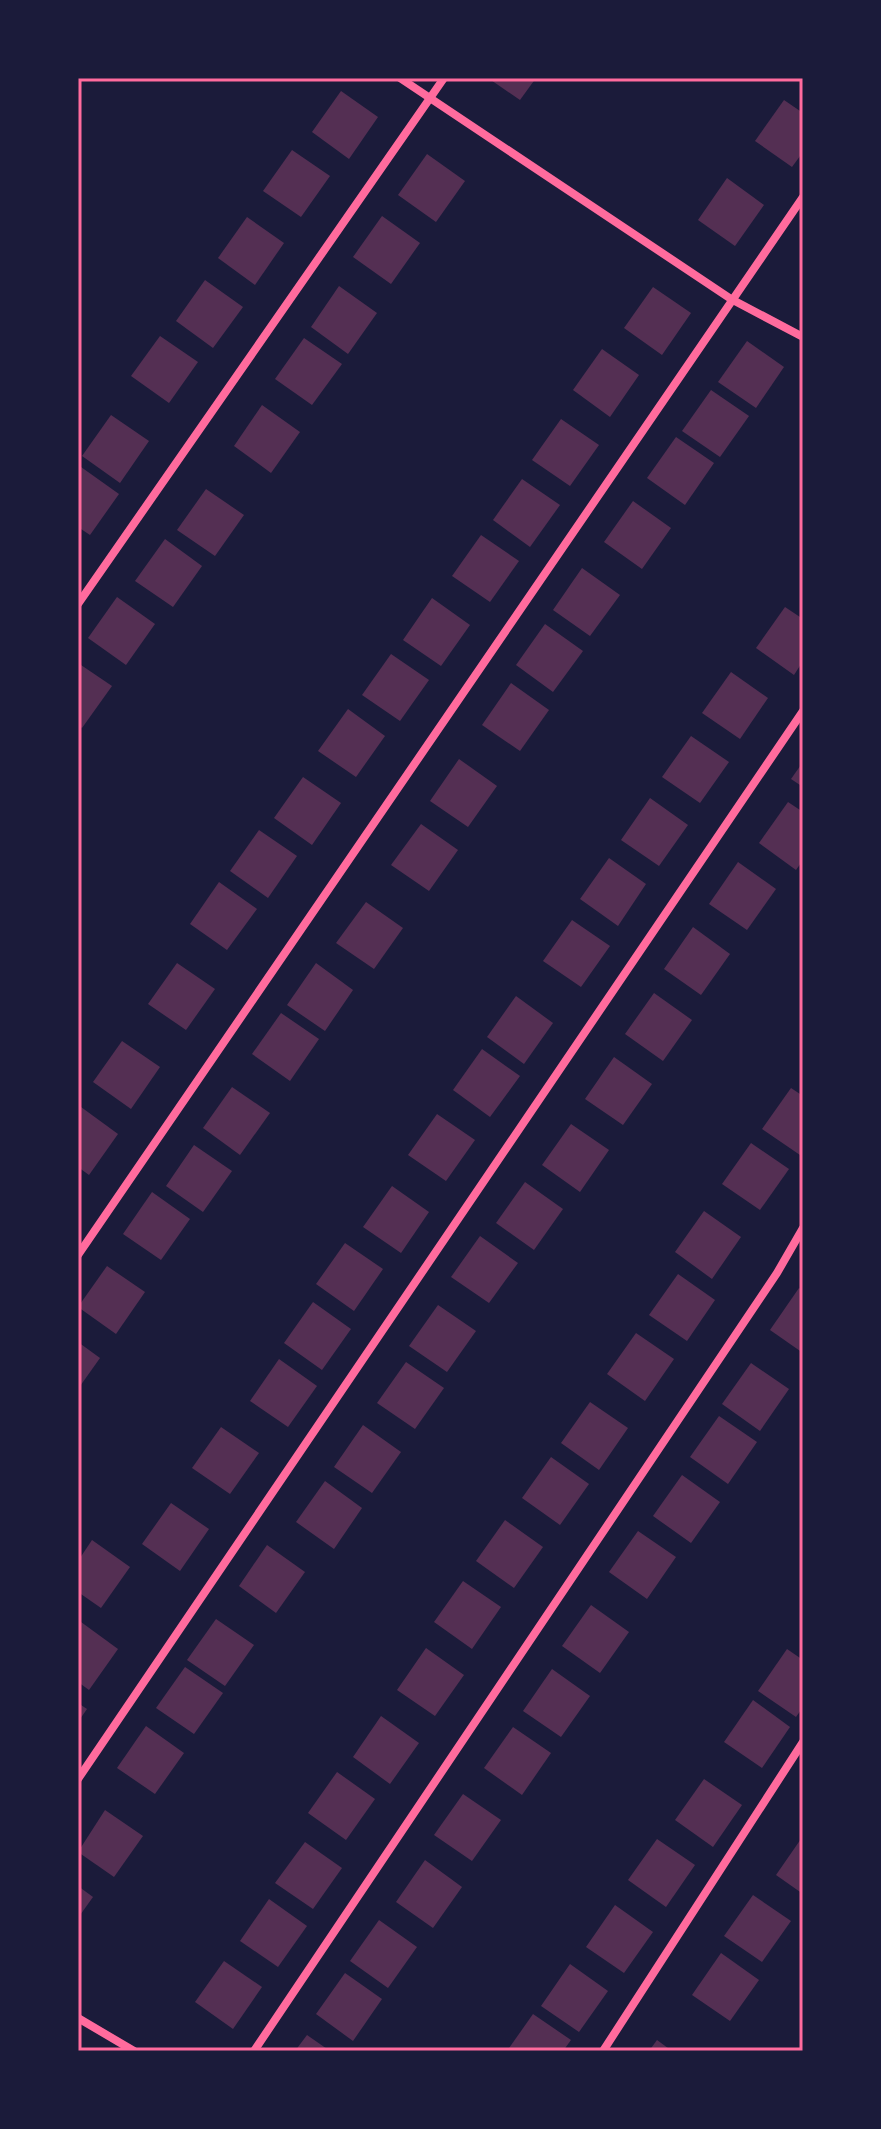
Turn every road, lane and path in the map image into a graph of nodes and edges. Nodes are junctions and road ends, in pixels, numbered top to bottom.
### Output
1 (400, 78) edge
2 (444, 78) edge
3 (431, 98) junction
4 (803, 197) edge
5 (731, 299) junction
6 (803, 337) edge
7 (78, 604) edge
8 (803, 711) edge
9 (803, 1228) edge
10 (78, 1255) edge
11 (803, 1742) edge
12 (78, 1779) edge
13 (78, 2018) edge
14 (134, 2051) edge
15 (254, 2051) edge
16 (603, 2051) edge

1 - 3 street
2 - 3 street
3 - 5 street
3 - 7 street
4 - 5 street
5 - 6 street
5 - 10 street
8 - 12 street
9 - 15 street
11 - 16 street
13 - 14 street

